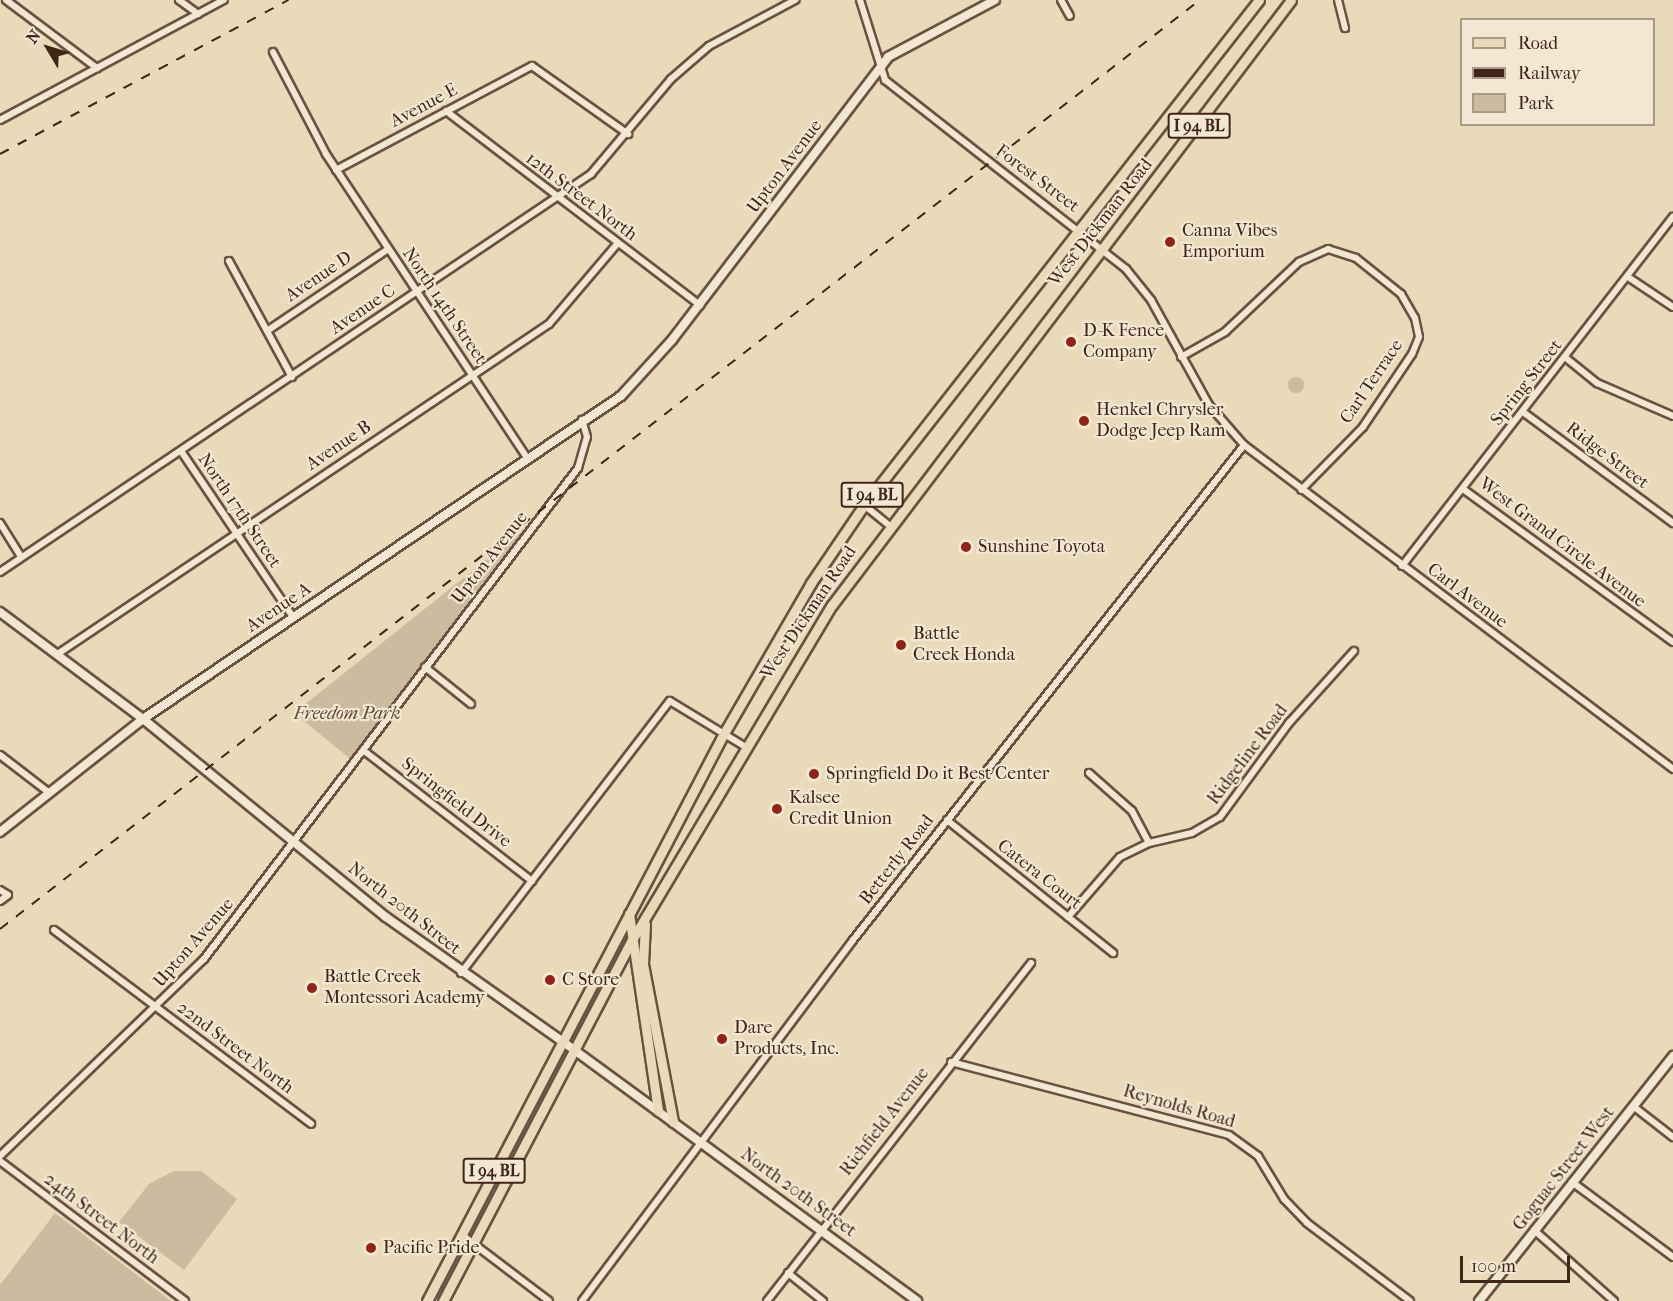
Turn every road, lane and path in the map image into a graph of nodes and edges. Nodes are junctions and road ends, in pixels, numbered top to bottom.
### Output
1 (6, 0) edge
2 (179, 0) edge
3 (224, 0) edge
4 (795, 0) edge
5 (860, 0) edge
6 (995, 0) edge
7 (1061, 0) edge
8 (1259, 0) edge
9 (1291, 0) edge
10 (1338, 0) edge
11 (198, 15) junction
12 (1070, 16) dead end
13 (1345, 28) dead end
14 (273, 52) dead end
15 (97, 68) junction
16 (877, 68) junction
17 (446, 111) junction
18 (0, 120) edge
19 (628, 134) junction
20 (336, 170) junction
21 (557, 198) junction
22 (1673, 217) edge
23 (1079, 231) junction
24 (618, 243) junction
25 (388, 249) junction
26 (1102, 249) junction
27 (229, 261) dead end
28 (1628, 277) junction
29 (415, 293) junction
30 (700, 305) junction
31 (1673, 307) edge
32 (267, 331) junction
33 (1181, 357) junction
34 (1566, 358) junction
35 (472, 375) junction
36 (292, 377) junction
37 (1523, 412) junction
38 (1673, 416) edge
39 (582, 420) junction
40 (1244, 445) junction
41 (181, 451) junction
42 (527, 458) junction
43 (1463, 489) junction
44 (1301, 490) junction
45 (864, 505) junction
46 (0, 523) edge
47 (1673, 523) edge
48 (889, 525) junction
49 (236, 534) junction
50 (21, 556) junction
51 (1402, 566) junction
52 (0, 572) edge
53 (0, 612) edge
54 (293, 617) junction
55 (1673, 642) edge
56 (1354, 651) dead end
57 (58, 653) junction
58 (425, 667) junction
59 (471, 704) dead end
60 (143, 719) junction
61 (723, 735) junction
62 (744, 747) junction
63 (363, 750) junction
64 (0, 755) edge
65 (1673, 769) edge
66 (1089, 773) dead end
67 (48, 792) junction
68 (946, 820) junction
69 (0, 832) edge
70 (293, 842) junction
71 (1149, 843) junction
72 (532, 881) junction
73 (0, 890) edge
74 (0, 901) edge
75 (628, 914) junction
76 (647, 916) junction
77 (1068, 917) junction
78 (54, 930) dead end
79 (632, 940) junction
80 (1113, 953) dead end
81 (1031, 963) dead end
82 (460, 973) junction
83 (157, 1008) junction
84 (562, 1041) junction
85 (574, 1049) junction
86 (1673, 1056) edge
87 (951, 1062) junction
88 (1633, 1106) junction
89 (658, 1111) junction
90 (673, 1122) junction
91 (311, 1124) dead end
92 (1673, 1137) edge
93 (703, 1143) junction
94 (0, 1156) edge
95 (0, 1161) edge
96 (1572, 1182) junction
97 (821, 1230) junction
98 (1534, 1230) junction
99 (462, 1235) junction
100 (473, 1244) junction
101 (1673, 1257) edge
102 (788, 1273) junction
103 (185, 1301) edge
104 (428, 1301) edge
105 (443, 1301) edge
106 (549, 1301) edge
107 (582, 1301) edge
108 (767, 1301) edge
109 (823, 1301) edge
110 (916, 1301) edge
111 (1410, 1301) edge
112 (1479, 1301) edge
113 (1614, 1301) edge

1 - 15 street
2 - 11 street
3 - 11 street
4 - 19 street, Avenue C
5 - 16 street
6 - 16 street, Upton Avenue
7 - 12 street
8 - 23 main road, West Dickman Road / I 94 BL
9 - 26 main road, West Dickman Road / I 94 BL
10 - 13 street
11 - 15 street
14 - 20 street, North 14th Street
15 - 18 street
16 - 23 street, Forest Street
16 - 30 street, Upton Avenue
17 - 19 street, Avenue E
17 - 20 street, Avenue E
17 - 21 street, 12th Street North
19 - 21 street, Avenue C
20 - 25 street, North 14th Street
21 - 24 street, 12th Street North
21 - 29 street, Avenue C
22 - 28 street, Spring Street
23 - 26 street, Forest Street
23 - 45 main road, West Dickman Road / I 94 BL
24 - 30 street, 12th Street North
24 - 35 street, Avenue B
25 - 29 street, North 14th Street
25 - 32 street, Avenue D
26 - 33 street, Forest Street
26 - 48 main road, West Dickman Road / I 94 BL
27 - 32 street
28 - 31 street
28 - 34 street, Spring Street
29 - 35 street, North 14th Street
29 - 36 street, Avenue C
30 - 39 street, Upton Avenue
32 - 36 street
33 - 40 street, Forest Street
33 - 44 street, Carl Terrace
34 - 37 street, Spring Street
34 - 38 street
35 - 42 street, North 14th Street
35 - 49 street, Avenue B
36 - 41 street, Avenue C
37 - 43 street, Spring Street
37 - 47 street, Ridge Street
39 - 42 street, Avenue A
39 - 58 street, Upton Avenue
40 - 44 street, Carl Avenue
40 - 68 street, Betterly Road
41 - 49 street, North 17th Street
41 - 50 street, Avenue C
42 - 54 street, Avenue A
43 - 51 street, Spring Street
43 - 55 street, West Grand Circle Avenue
44 - 51 street, Carl Avenue
45 - 48 street
45 - 61 main road, West Dickman Road / I 94 BL
46 - 50 street
48 - 62 main road, West Dickman Road / I 94 BL
49 - 54 street, North 17th Street
49 - 57 street, Avenue B
50 - 52 street, Avenue C
51 - 65 street, Carl Avenue
53 - 57 street, North 20th Street
54 - 60 street, Avenue A
56 - 71 street, Ridgeline Road
57 - 60 street, North 20th Street
58 - 59 street
58 - 63 street, Upton Avenue
60 - 67 street, Avenue A
60 - 70 street, North 20th Street
61 - 62 street
61 - 72 street
61 - 75 main road, West Dickman Road / I 94 BL
62 - 76 main road, West Dickman Road / I 94 BL
63 - 70 street, Upton Avenue
63 - 72 street, Springfield Drive
64 - 67 street
66 - 71 street
67 - 69 street, Avenue A
68 - 77 street, Catera Court
68 - 93 street, Betterly Road
70 - 82 street, North 20th Street
70 - 83 street, Upton Avenue
71 - 77 street, Ridgeline Road
72 - 82 street
73 - 74 street
75 - 79 main road
75 - 84 main road, West Dickman Road / I 94 BL
76 - 79 main road, West Dickman Road / I 94 BL
76 - 90 main road
77 - 80 street, Catera Court
78 - 83 street, 22nd Street North
79 - 85 main road, West Dickman Road / I 94 BL
79 - 89 main road
81 - 87 street, Richfield Avenue
82 - 84 street, North 20th Street
83 - 91 street, 22nd Street North
83 - 94 street, Upton Avenue
84 - 85 main road, North 20th Street
84 - 99 main road, West Dickman Road / I 94 BL
85 - 89 main road, North 20th Street
85 - 100 main road, West Dickman Road / I 94 BL
86 - 88 street, Goguac Street West
87 - 97 street, Richfield Avenue
87 - 111 street, Reynolds Road
88 - 92 street
88 - 96 street, Goguac Street West
89 - 90 main road, North 20th Street
90 - 93 main road, North 20th Street
93 - 97 main road, North 20th Street
93 - 107 street, Betterly Road
95 - 103 street, 24th Street North
96 - 98 street, Goguac Street West
96 - 101 street
97 - 102 street, Richfield Avenue
97 - 110 main road, North 20th Street
98 - 112 street, Goguac Street West
98 - 113 street
99 - 100 street
99 - 104 main road, West Dickman Road / I 94 BL
100 - 105 main road, West Dickman Road / I 94 BL
100 - 106 street
102 - 108 street, Richfield Avenue
102 - 109 street

